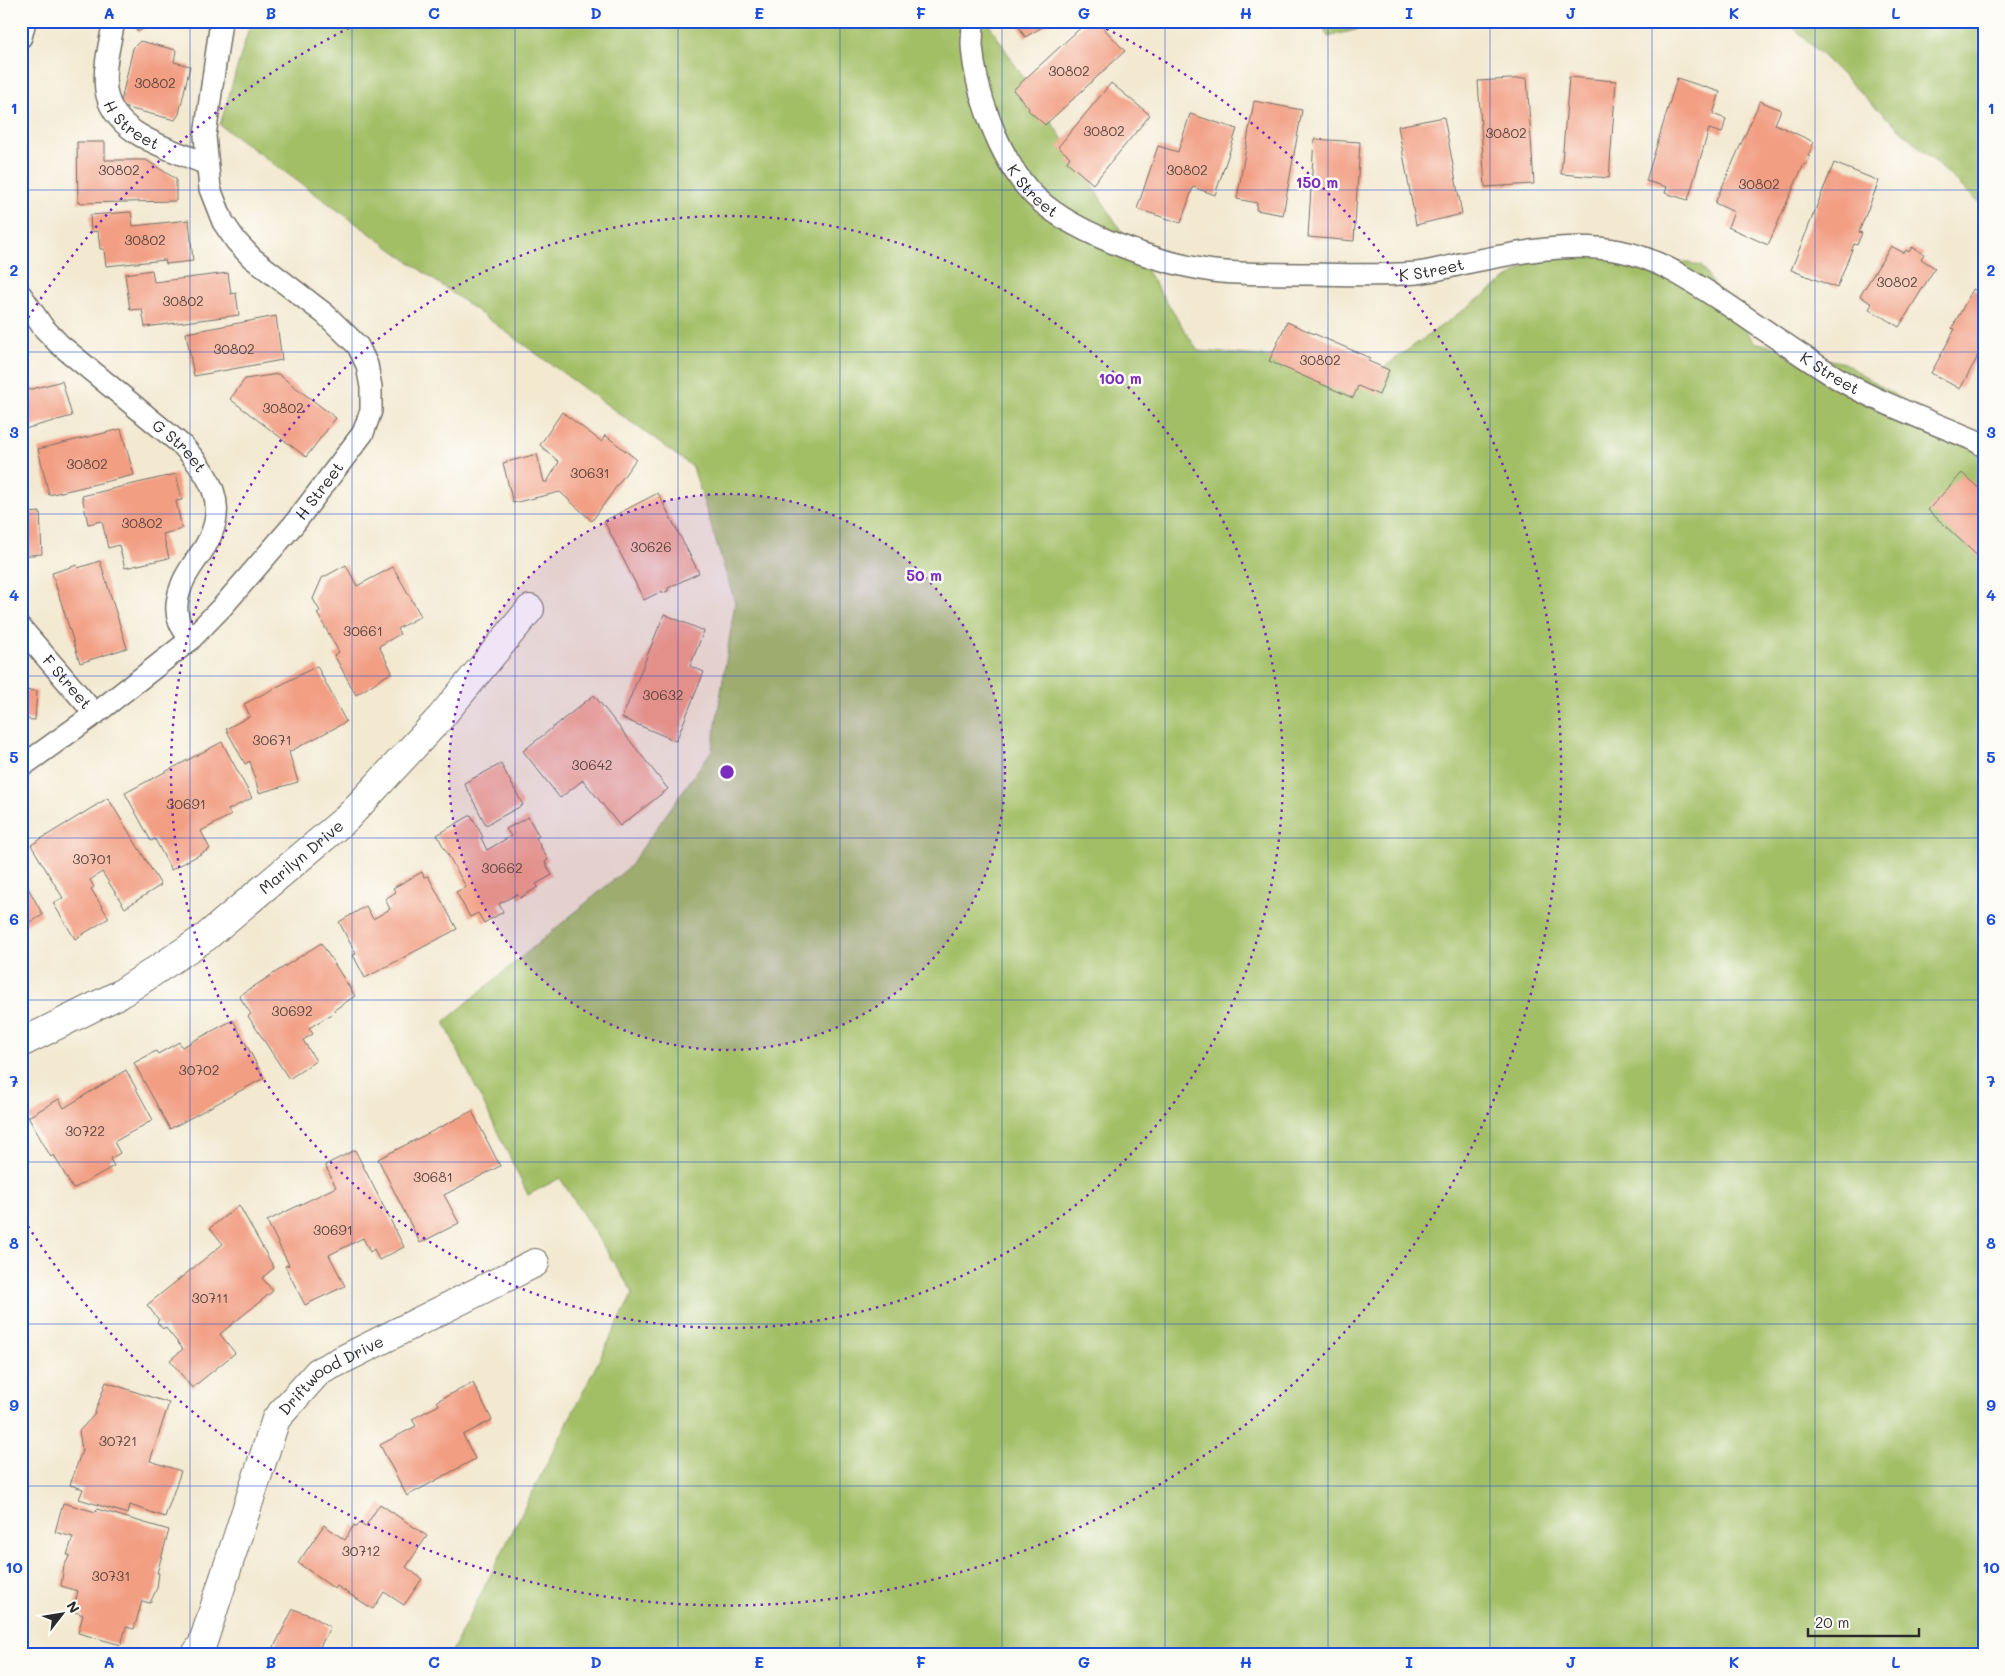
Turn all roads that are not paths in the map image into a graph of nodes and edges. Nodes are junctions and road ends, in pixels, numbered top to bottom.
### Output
1 (25, 21) edge
2 (114, 21) edge
3 (221, 21) edge
4 (973, 21) edge
5 (21, 37) edge
6 (207, 164) junction
7 (21, 295) edge
8 (1984, 446) edge
9 (530, 609) dead end
10 (21, 628) edge
11 (190, 640) junction
12 (94, 714) junction
13 (21, 767) edge
14 (21, 1043) edge
15 (535, 1263) dead end
16 (195, 1655) edge

1 - 5 lane
2 - 6 lane, H Street
3 - 6 lane, H Street
4 - 8 lane, K Street
6 - 11 lane, H Street
7 - 11 lane, G Street
9 - 14 street, Marilyn Drive
10 - 12 lane, F Street
11 - 12 lane, H Street
12 - 13 lane, H Street
15 - 16 street, Driftwood Drive

